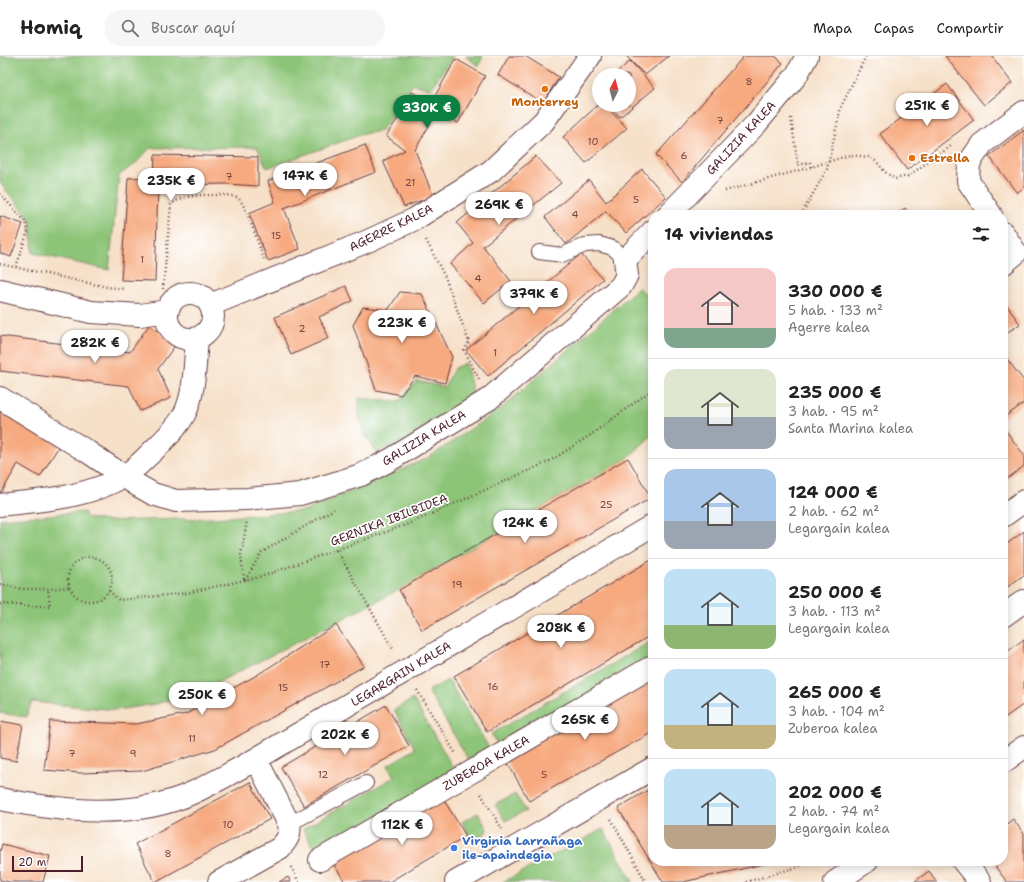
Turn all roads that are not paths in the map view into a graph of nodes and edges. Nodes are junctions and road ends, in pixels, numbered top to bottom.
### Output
1 (590, 56) edge
2 (807, 56) edge
3 (1024, 112) edge
4 (673, 210) edge
5 (988, 210) edge
6 (648, 236) edge
7 (1008, 246) edge
8 (539, 252) dead end
9 (624, 260) junction
10 (1014, 261) edge
11 (1, 291) edge
12 (165, 301) junction
13 (210, 305) junction
14 (197, 338) junction
15 (0, 398) edge
16 (125, 476) junction
17 (1024, 501) edge
18 (0, 505) edge
19 (1008, 512) edge
20 (648, 529) edge
21 (1024, 601) edge
22 (1008, 612) edge
23 (648, 669) edge
24 (1024, 747) edge
25 (1008, 758) edge
26 (256, 759) junction
27 (648, 771) edge
28 (366, 783) dead end
29 (0, 798) edge
30 (289, 824) junction
31 (320, 860) dead end
32 (860, 866) edge
33 (967, 866) edge
34 (219, 882) edge
35 (456, 882) edge
36 (835, 882) edge
37 (980, 882) edge

1 - 13 street, AGERRE KALEA
2 - 4 street, GALIZIA KALEA
3 - 5 street
6 - 9 street
7 - 10 street
8 - 9 lane
9 - 16 street, GALIZIA KALEA
11 - 12 street
12 - 13 street
12 - 14 street
13 - 14 street
14 - 16 street
15 - 16 street, GALIZIA KALEA
16 - 18 street
17 - 19 street
20 - 26 street, LEGARGAIN KALEA
21 - 22 street
23 - 31 street, ZUBEROA KALEA
24 - 25 street
26 - 29 street, LEGARGAIN KALEA
26 - 30 street
27 - 35 street
28 - 30 lane
30 - 34 street
32 - 36 street
33 - 37 street

